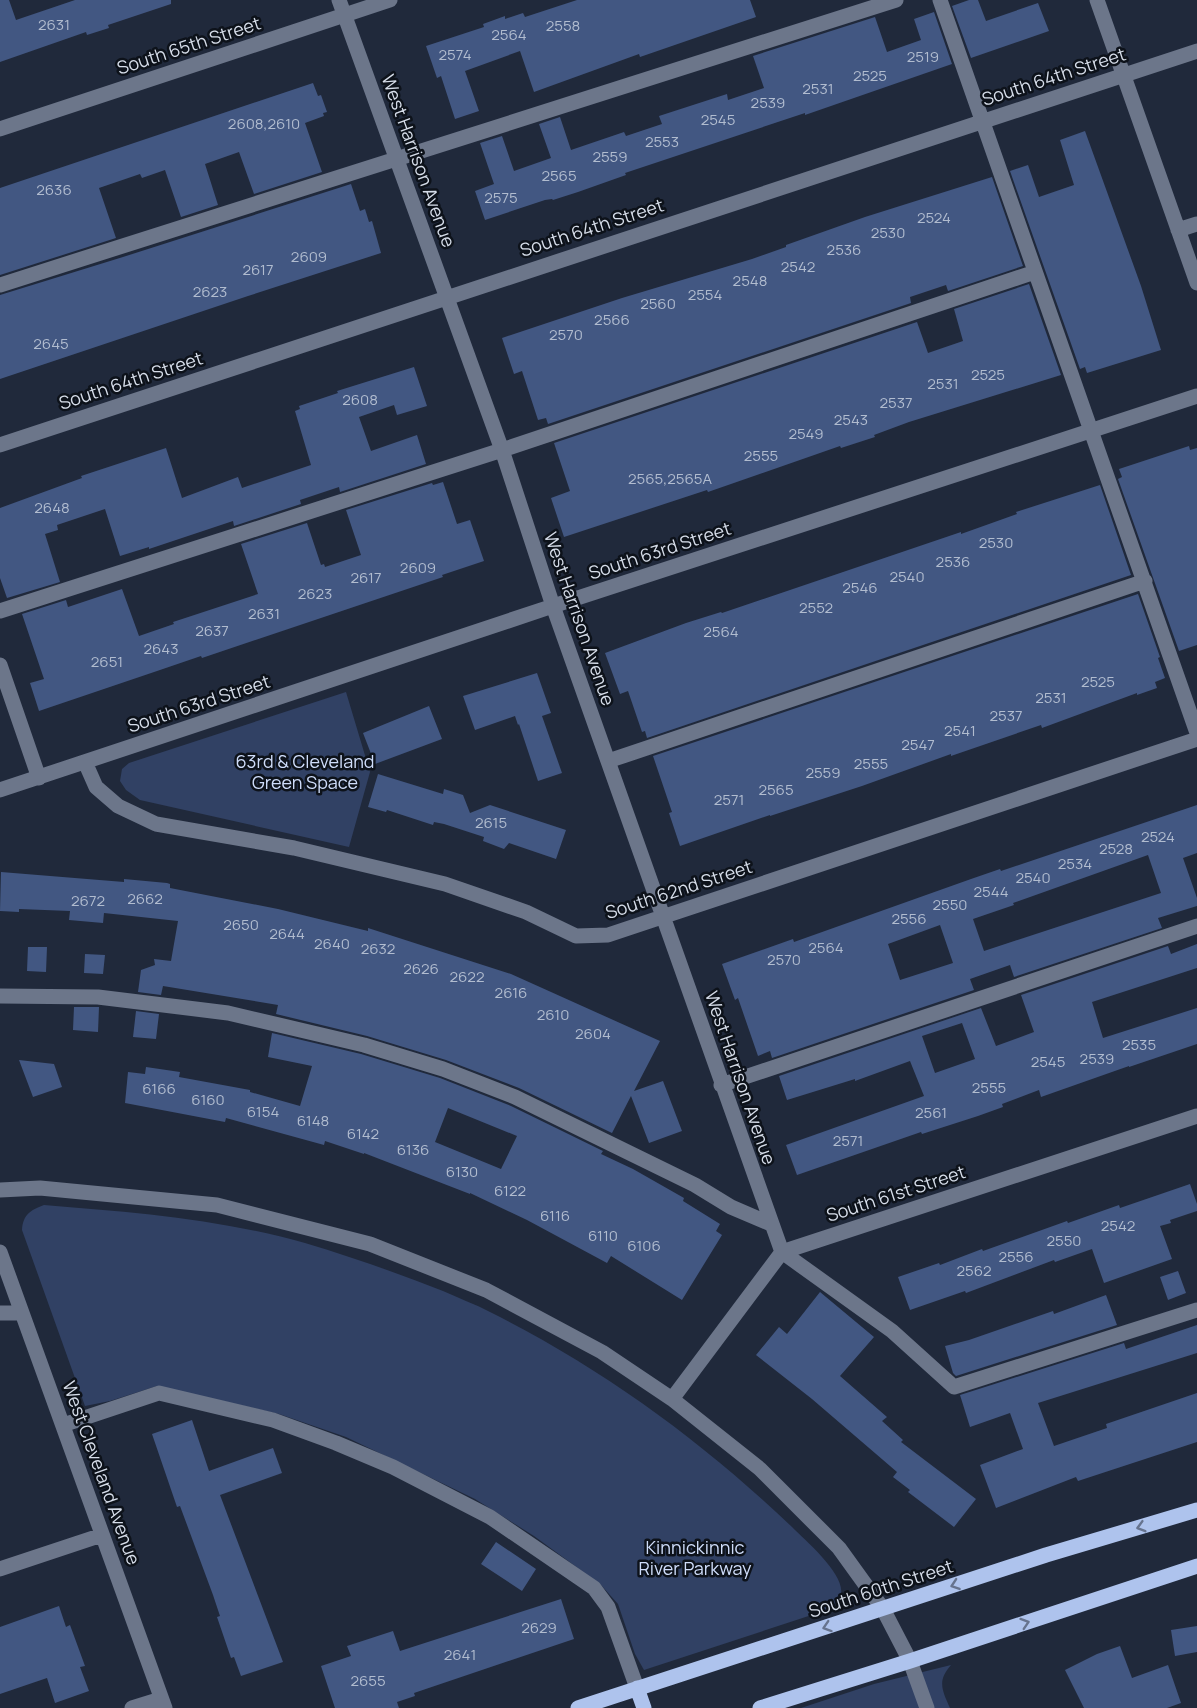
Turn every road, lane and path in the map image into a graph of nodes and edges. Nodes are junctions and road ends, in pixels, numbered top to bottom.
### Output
1 (390, 0) edge
2 (897, 0) edge
3 (940, 0) edge
4 (1097, 0) edge
5 (342, 7) edge
6 (1197, 51) edge
7 (1124, 76) junction
8 (982, 121) junction
9 (0, 129) edge
10 (397, 160) junction
11 (1197, 224) edge
12 (1178, 230) junction
13 (1035, 272) junction
14 (1197, 283) edge
15 (0, 285) edge
16 (446, 297) junction
17 (1197, 396) edge
18 (1091, 431) junction
19 (0, 445) edge
20 (502, 450) junction
21 (1145, 581) junction
22 (553, 606) junction
23 (0, 611) edge
24 (0, 665) edge
25 (1197, 733) edge
26 (1197, 739) edge
27 (608, 761) junction
28 (85, 762) junction
29 (39, 778) junction
30 (0, 790) edge
31 (663, 917) junction
32 (1197, 926) edge
33 (0, 996) edge
34 (722, 1085) junction
35 (1197, 1116) edge
36 (0, 1190) edge
37 (771, 1224) junction
38 (0, 1252) edge
39 (782, 1252) junction
40 (1197, 1310) edge
41 (22, 1312) junction
42 (0, 1313) edge
43 (672, 1399) junction
44 (63, 1425) junction
45 (1197, 1510) edge
46 (102, 1535) junction
47 (1197, 1566) edge
48 (0, 1569) edge
49 (883, 1609) junction
50 (910, 1661) junction
51 (637, 1688) junction
52 (163, 1703) edge
53 (132, 1708) edge
54 (578, 1708) edge
55 (644, 1708) edge
56 (760, 1708) edge
57 (927, 1708) edge

1 - 5 street, South 65th Street
2 - 10 street
3 - 8 street
4 - 7 street
5 - 9 street, South 65th Street
5 - 10 street, West Harrison Avenue
6 - 7 street, South 64th Street
7 - 8 street, South 64th Street
7 - 12 street
8 - 13 street
8 - 16 street, South 64th Street
10 - 15 street
10 - 16 street, West Harrison Avenue
11 - 12 street
12 - 14 street
13 - 18 street
13 - 20 street
16 - 19 street, South 64th Street
16 - 20 street, West Harrison Avenue
17 - 18 street, South 63rd Street
18 - 21 street
18 - 22 street, South 63rd Street
20 - 22 street, West Harrison Avenue
20 - 23 street
21 - 25 street
21 - 27 street
22 - 27 street, West Harrison Avenue
22 - 28 street, South 63rd Street
24 - 29 street
26 - 31 street, South 62nd Street
27 - 31 street, West Harrison Avenue
28 - 29 street, South 63rd Street
28 - 31 street, South 62nd Street
29 - 30 street, South 63rd Street
31 - 34 street, West Harrison Avenue
32 - 34 street
33 - 37 street
34 - 37 street, West Harrison Avenue
35 - 39 street, South 61st Street
36 - 43 street
37 - 39 street, West Harrison Avenue
38 - 41 street, West Cleveland Avenue
39 - 40 street
39 - 43 street
41 - 42 street
41 - 44 street, West Cleveland Avenue
43 - 49 street
44 - 46 street, West Cleveland Avenue
44 - 51 street
45 -> 49 main road, South 60th Street
46 - 48 street
46 - 52 street, West Cleveland Avenue
50 -> 47 main road
49 - 50 street
49 -> 51 main road, South 60th Street
50 - 56 main road
50 - 57 street
51 - 54 main road, South 60th Street
51 - 55 main road
52 - 53 street

